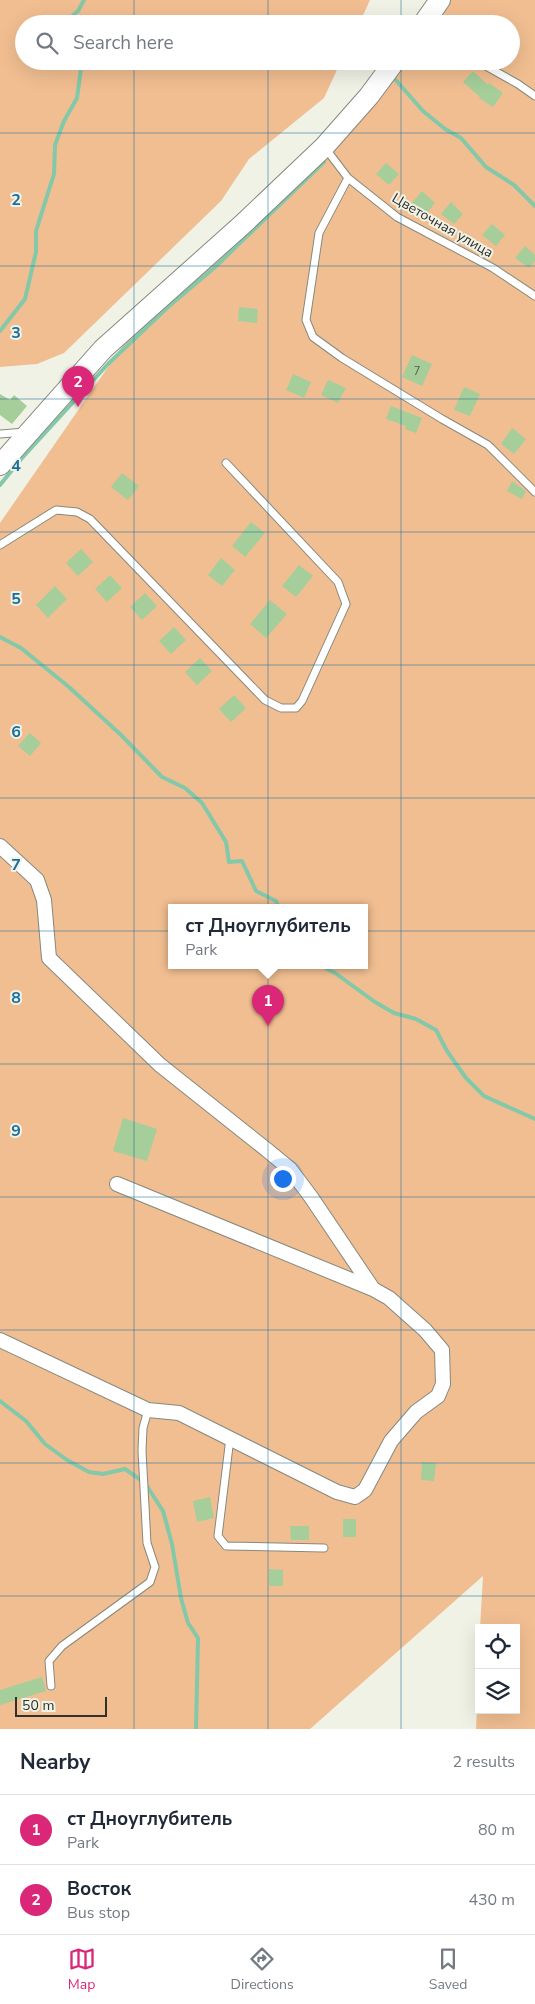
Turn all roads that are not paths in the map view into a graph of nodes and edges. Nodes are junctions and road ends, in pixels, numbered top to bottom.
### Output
1 (440, 0) edge
2 (429, 15) edge
3 (388, 70) edge
4 (493, 70) edge
5 (535, 96) edge
6 (324, 147) junction
7 (348, 178) junction
8 (535, 296) edge
9 (30, 431) junction
10 (0, 434) edge
11 (226, 463) dead end
12 (0, 465) edge
13 (535, 492) edge
14 (0, 545) edge
15 (0, 846) edge
16 (117, 1184) dead end
17 (374, 1289) junction
18 (0, 1340) edge
19 (148, 1410) junction
20 (230, 1437) junction
21 (324, 1548) dead end
22 (51, 1686) dead end

1 - 2 street
3 - 6 street
4 - 5 lane
6 - 7 lane, Цветочная улица
6 - 9 street
7 - 8 lane, Цветочная улица
7 - 13 lane
9 - 10 lane
9 - 12 street
11 - 14 lane
15 - 17 street
16 - 17 street
17 - 20 street
18 - 19 street
19 - 20 street
19 - 22 lane
20 - 21 lane

